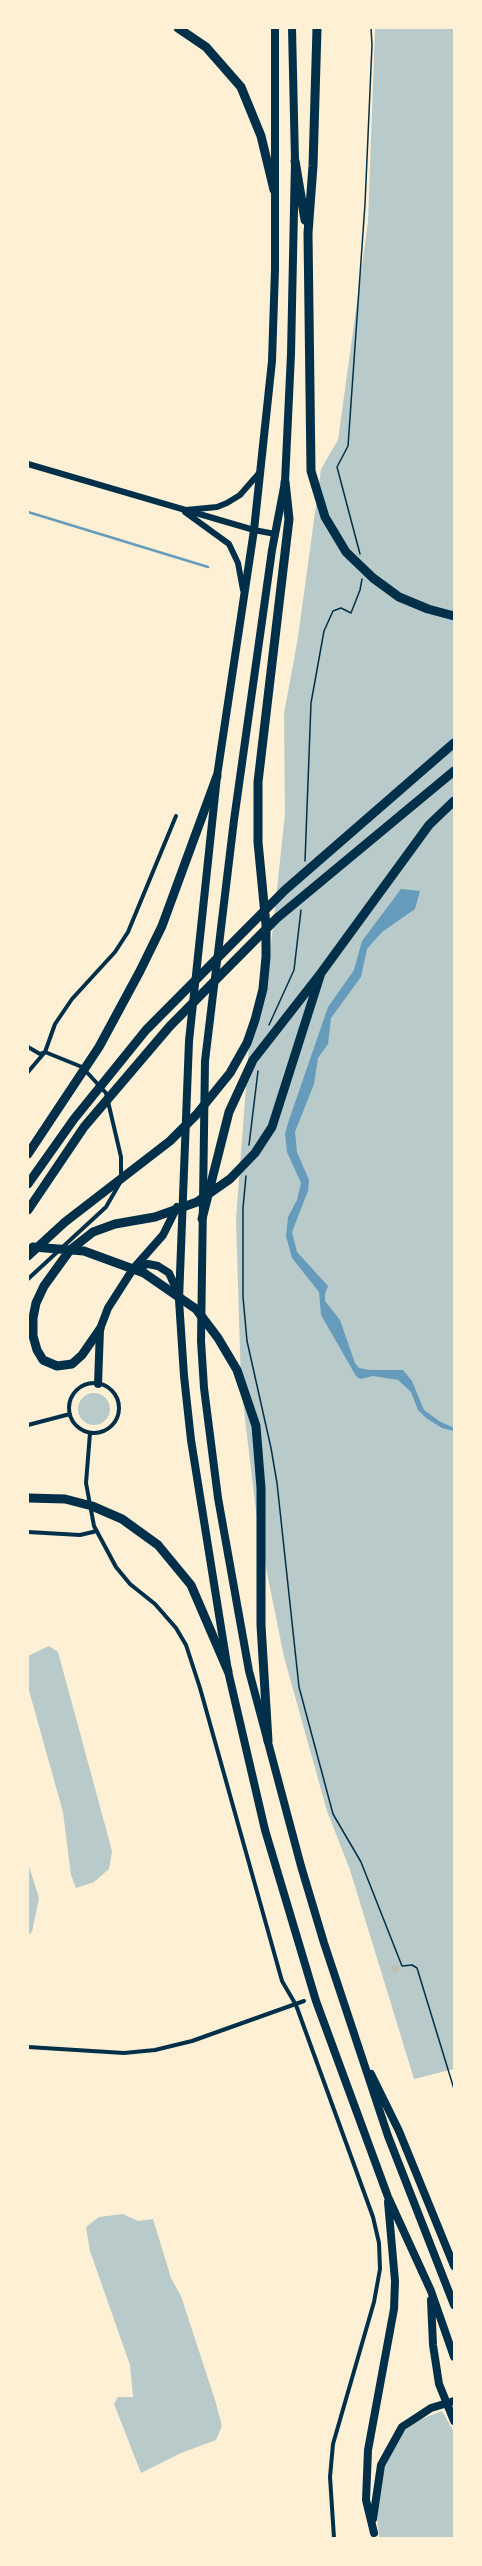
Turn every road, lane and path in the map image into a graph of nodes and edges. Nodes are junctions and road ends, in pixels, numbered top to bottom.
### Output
1 (178, 28) edge
2 (275, 28) edge
3 (292, 28) edge
4 (317, 28) edge
5 (371, 28) edge
6 (295, 161) junction
7 (274, 190) junction
8 (308, 233) junction
9 (28, 464) edge
10 (260, 472) junction
11 (285, 482) junction
12 (182, 510) junction
13 (254, 530) junction
14 (275, 534) junction
15 (361, 555) dead end
16 (362, 576) dead end
17 (243, 590) junction
18 (454, 616) edge
19 (454, 743) edge
20 (454, 771) edge
21 (217, 776) junction
22 (454, 801) edge
23 (176, 816) dead end
24 (305, 869) dead end
25 (301, 908) dead end
26 (321, 973) junction
27 (268, 1029) dead end
28 (28, 1047) edge
29 (45, 1052) junction
30 (259, 1064) dead end
31 (28, 1072) edge
32 (249, 1147) dead end
33 (28, 1154) edge
34 (247, 1170) dead end
35 (28, 1184) edge
36 (181, 1199) junction
37 (28, 1210) edge
38 (202, 1219) junction
39 (28, 1248) edge
40 (28, 1256) edge
41 (133, 1269) junction
42 (28, 1279) edge
43 (179, 1300) junction
44 (100, 1329) junction
45 (98, 1384) junction
46 (70, 1414) junction
47 (28, 1425) edge
48 (90, 1433) junction
49 (28, 1498) edge
50 (97, 1531) junction
51 (28, 1532) edge
52 (228, 1672) junction
53 (268, 1741) junction
54 (304, 2001) dead end
55 (296, 2005) junction
56 (356, 2042) junction
57 (28, 2047) edge
58 (454, 2089) edge
59 (388, 2197) junction
60 (454, 2266) edge
61 (431, 2291) junction
62 (454, 2305) edge
63 (454, 2357) edge
64 (454, 2401) edge
65 (454, 2421) edge
66 (375, 2536) edge
67 (334, 2538) edge

1 - 7 highway
2 - 7 highway
3 - 6 highway
4 - 8 highway
5 - 15 path
6 - 8 highway
6 - 11 highway
7 - 10 highway
8 - 18 highway
9 - 12 street
10 - 12 street
10 - 13 highway
11 - 14 highway
11 - 40 highway
12 - 13 street
12 - 17 street
13 - 14 street
13 - 17 highway
14 - 38 highway
16 - 24 path
17 - 21 highway
19 - 35 highway
20 - 37 highway
21 - 33 highway
21 - 36 highway
22 - 26 highway
23 - 29 street
25 - 27 path
26 - 38 highway
26 - 44 highway
28 - 29 street
29 - 31 street
29 - 42 street
30 - 32 path
34 - 58 path
36 - 41 highway
36 - 43 highway
38 - 53 highway
39 - 53 highway
41 - 43 highway
41 - 44 highway
43 - 52 highway
44 - 45 highway
45 - 46 street
45 - 48 street
46 - 47 street
46 - 48 street
48 - 50 street
49 - 52 highway
50 - 51 street
50 - 55 street
52 - 59 highway
53 - 56 highway
54 - 55 street
55 - 57 street
55 - 67 street
56 - 60 highway
56 - 62 highway
59 - 61 highway
59 - 66 highway
61 - 63 highway
61 - 65 highway
64 - 66 highway

